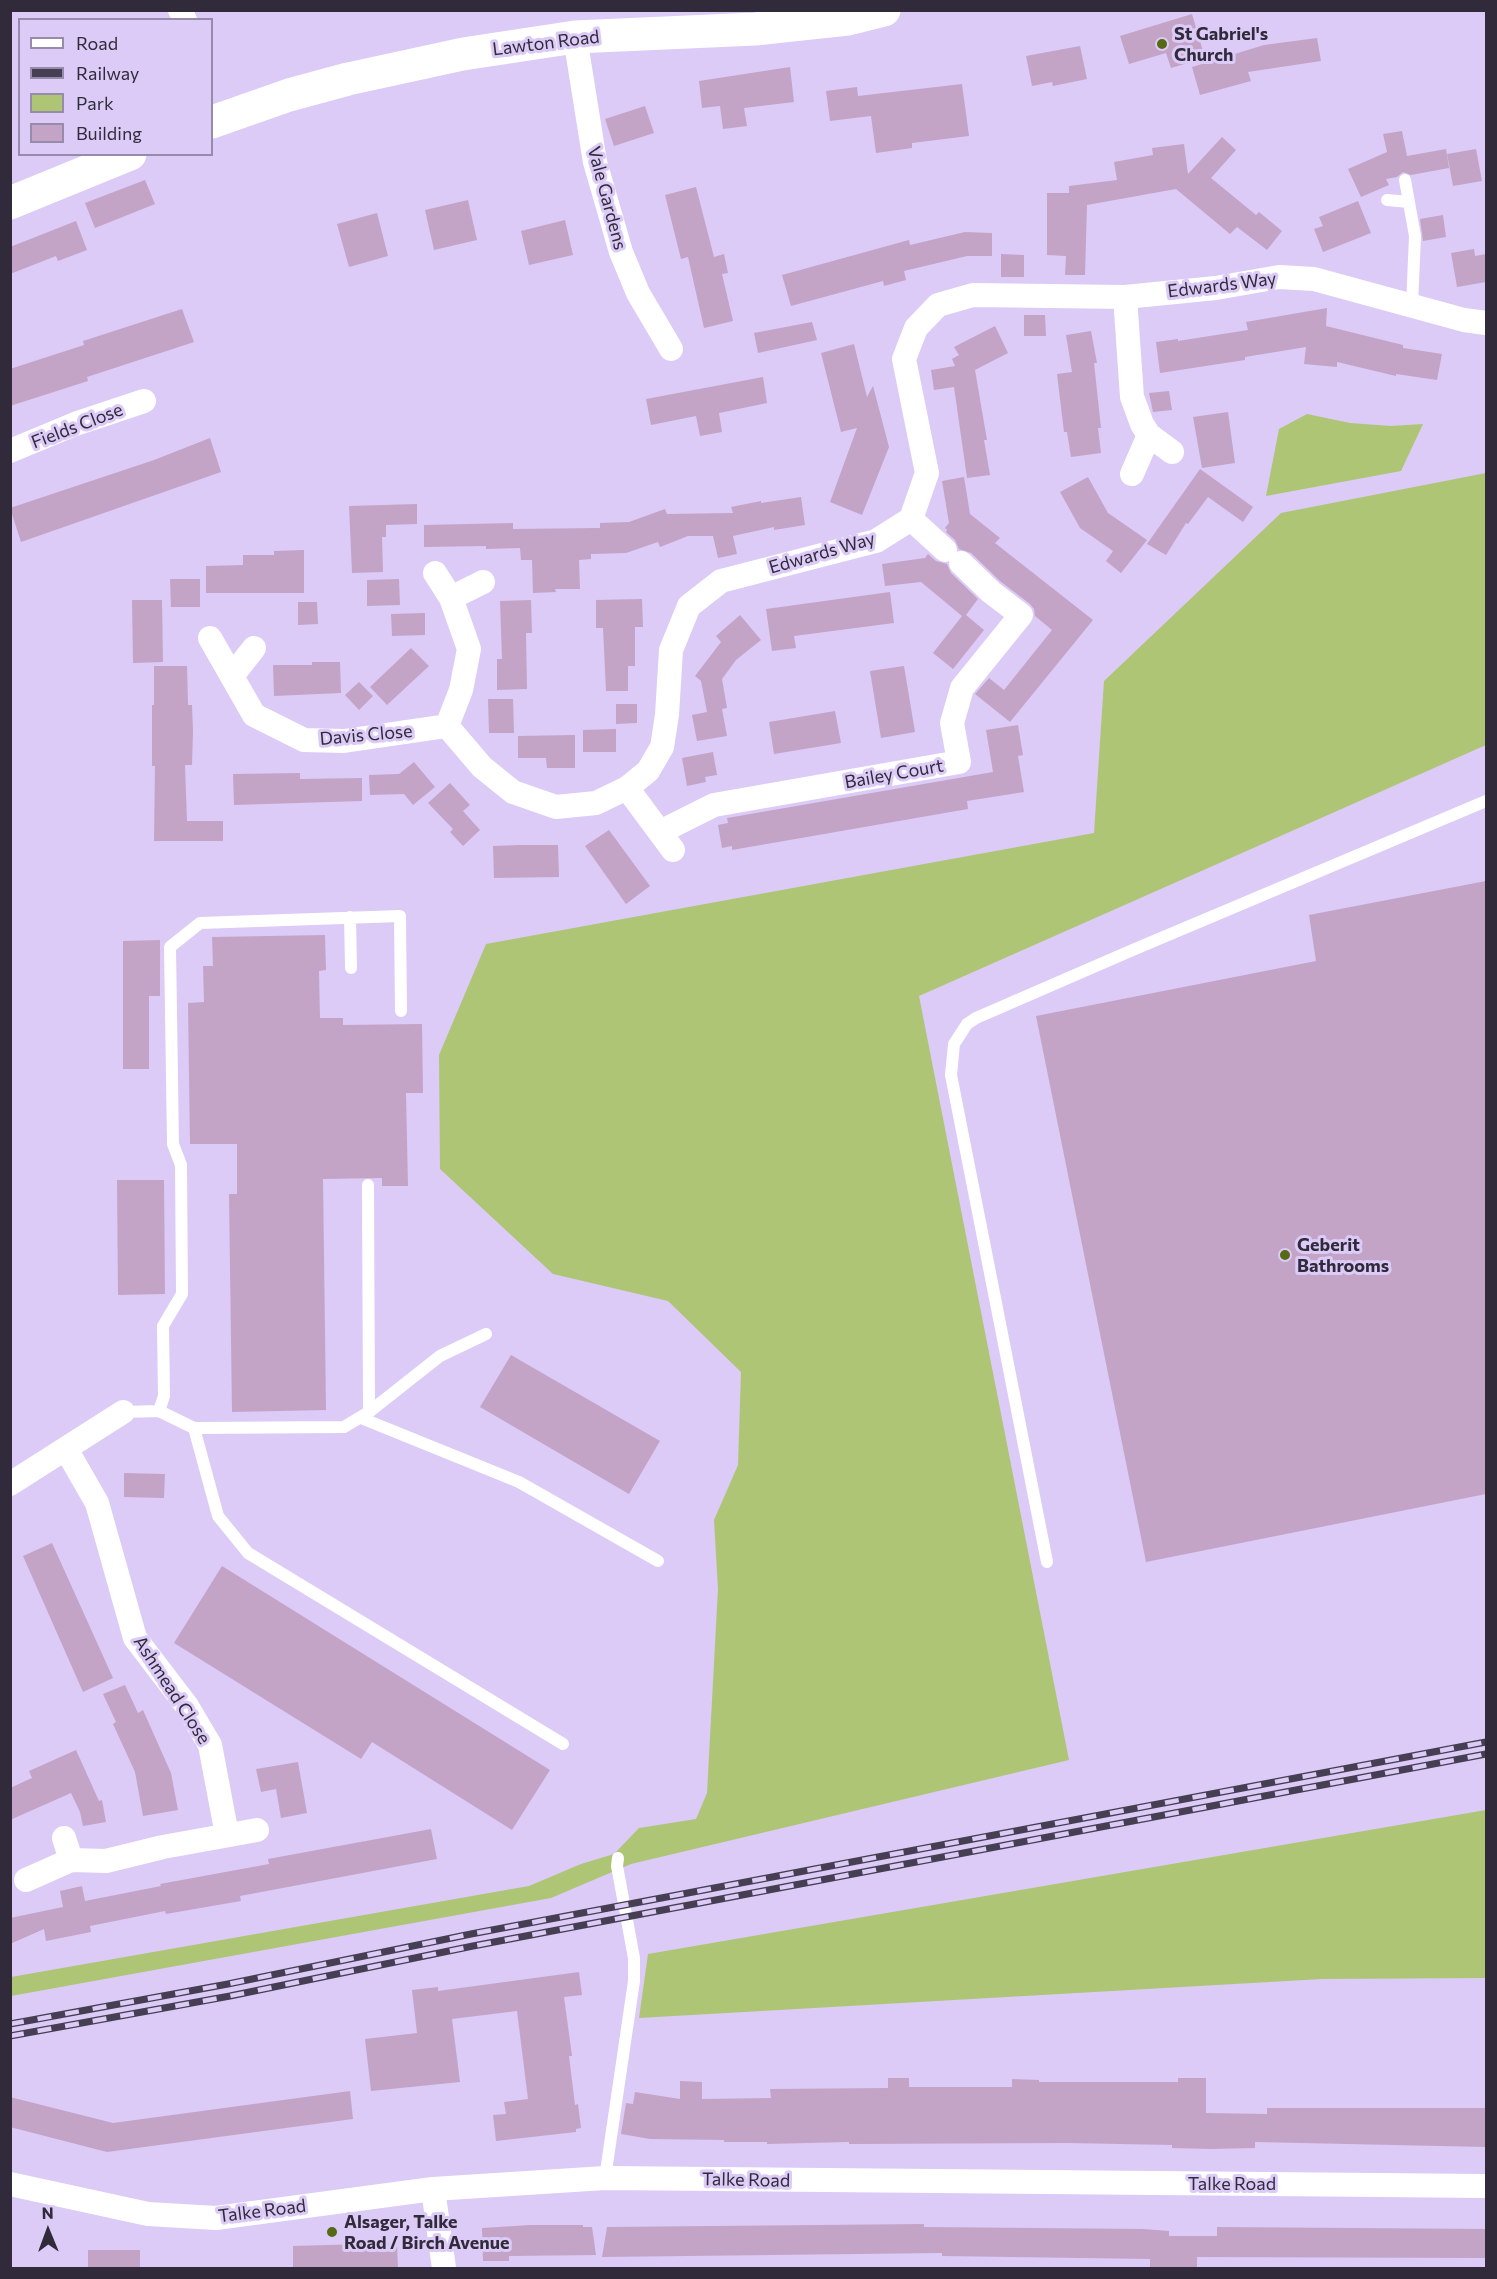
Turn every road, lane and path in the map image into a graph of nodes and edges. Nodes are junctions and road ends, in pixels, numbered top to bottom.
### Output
1 (884, 10) edge
2 (574, 36) junction
3 (213, 118) edge
4 (125, 156) edge
5 (1405, 180) dead end
6 (1387, 200) dead end
7 (1409, 202) junction
8 (10, 204) edge
9 (1125, 297) junction
10 (1412, 306) junction
11 (1486, 323) edge
12 (670, 349) dead end
13 (144, 401) dead end
14 (1149, 435) junction
15 (10, 451) edge
16 (1172, 452) dead end
17 (1132, 474) dead end
18 (911, 519) junction
19 (435, 573) dead end
20 (483, 582) dead end
21 (451, 598) junction
22 (210, 638) dead end
23 (254, 648) dead end
24 (232, 676) junction
25 (447, 726) junction
26 (627, 788) junction
27 (1486, 801) edge
28 (350, 917) junction
29 (351, 968) dead end
30 (401, 1011) dead end
31 (368, 1185) dead end
32 (486, 1334) dead end
33 (159, 1411) junction
34 (123, 1412) joint
35 (365, 1415) junction
36 (194, 1428) junction
37 (66, 1449) junction
38 (10, 1484) edge
39 (658, 1561) dead end
40 (1047, 1562) dead end
41 (563, 1744) dead end
42 (257, 1830) dead end
43 (227, 1835) junction
44 (617, 1862) dead end
45 (26, 1880) dead end
46 (604, 2178) junction
47 (10, 2184) edge
48 (1486, 2186) edge
49 (433, 2189) junction
50 (444, 2268) edge

1 - 2 main road, Lawton Road
2 - 3 main road, Lawton Road
2 - 12 street, Vale Gardens
4 - 8 main road
5 - 7 lane
6 - 7 lane
7 - 10 lane
9 - 10 street, Edwards Way
9 - 14 street
9 - 18 street, Edwards Way
10 - 11 street, Edwards Way
13 - 15 street, Fields Close
14 - 16 street
14 - 17 street
18 - 26 street, Edwards Way
18 - 26 street, Bailey Court
19 - 21 street
20 - 21 street
21 - 25 street
22 - 24 street, Davis Close
23 - 24 street
24 - 25 street, Davis Close
25 - 26 street, Edwards Way
27 - 40 lane
28 - 29 lane
28 - 30 lane
28 - 33 lane
31 - 35 lane
32 - 35 lane
33 - 34 lane
33 - 36 lane
34 - 37 street
35 - 36 lane
35 - 39 lane
36 - 41 lane
37 - 38 street
37 - 43 street, Ashmead Close
42 - 43 street
43 - 45 street
44 - 46 lane
46 - 48 street, Talke Road
46 - 49 street, Talke Road
47 - 49 street, Talke Road
49 - 50 street

